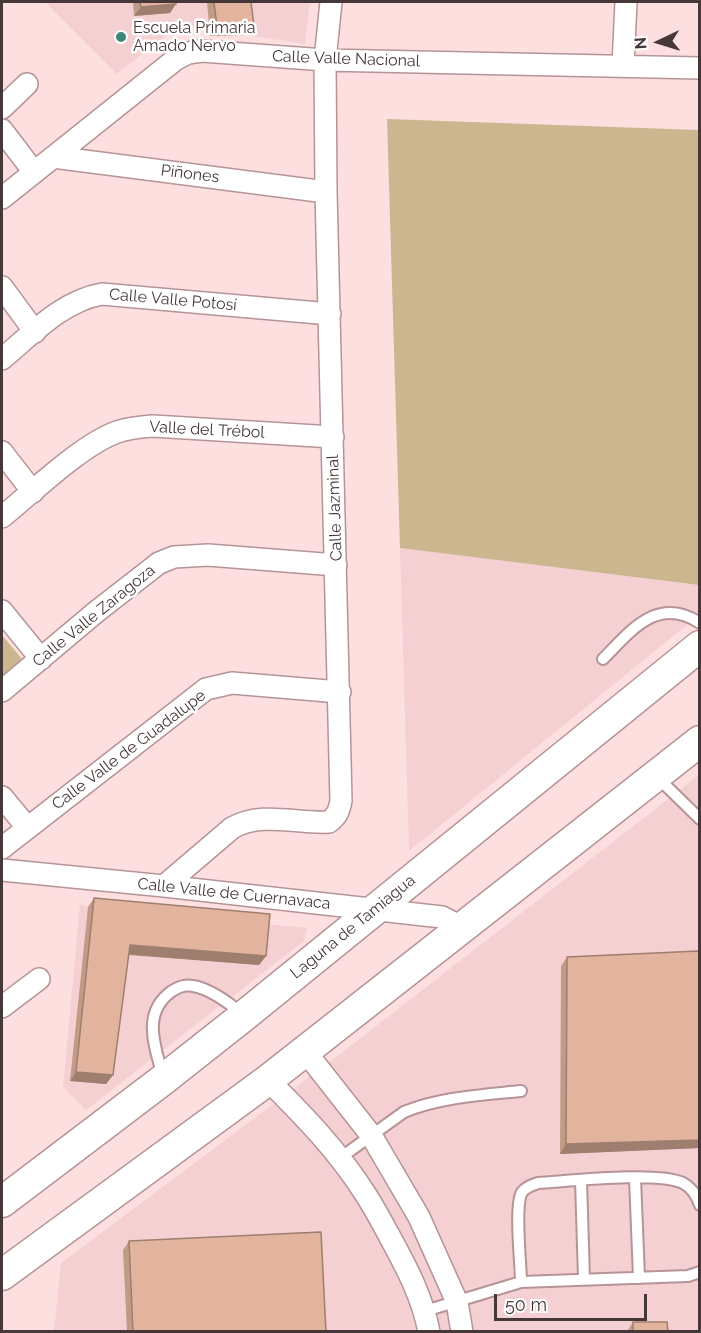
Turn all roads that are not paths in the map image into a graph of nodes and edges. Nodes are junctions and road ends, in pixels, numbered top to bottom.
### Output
1 (331, 2) edge
2 (626, 2) edge
3 (325, 60) junction
4 (623, 66) junction
5 (699, 69) edge
6 (27, 84) dead end
7 (2, 108) edge
8 (2, 130) edge
9 (53, 157) junction
10 (34, 172) junction
11 (326, 192) junction
12 (2, 198) edge
13 (2, 287) edge
14 (330, 314) junction
15 (35, 332) junction
16 (2, 359) edge
17 (333, 437) junction
18 (2, 452) edge
19 (33, 492) junction
20 (2, 517) edge
21 (336, 565) junction
22 (2, 611) edge
23 (699, 623) edge
24 (699, 646) edge
25 (41, 659) junction
26 (603, 659) dead end
27 (2, 691) edge
28 (340, 692) junction
29 (699, 741) edge
30 (656, 776) junction
31 (2, 796) edge
32 (698, 816) edge
33 (27, 827) junction
34 (2, 848) edge
35 (2, 870) edge
36 (164, 886) junction
37 (375, 909) junction
38 (463, 928) junction
39 (39, 979) dead end
40 (2, 1007) edge
41 (245, 1015) junction
42 (305, 1051) junction
43 (164, 1079) junction
44 (268, 1080) junction
45 (521, 1091) dead end
46 (371, 1135) junction
47 (340, 1158) junction
48 (635, 1178) junction
49 (581, 1180) junction
50 (2, 1202) edge
51 (699, 1205) edge
52 (699, 1272) edge
53 (2, 1275) edge
54 (639, 1278) junction
55 (584, 1279) junction
56 (521, 1282) junction
57 (458, 1302) junction
58 (427, 1321) edge
59 (462, 1332) edge

1 - 3 street, Calle Jazminal
2 - 4 street
3 - 4 street, Calle Valle Nacional
3 - 9 street, Calle Valle Nacional
3 - 11 street, Calle Jazminal
4 - 5 street, Calle Valle Nacional
6 - 7 street
8 - 10 street
9 - 10 street, Calle Valle Nacional
9 - 11 street, Piñones
10 - 12 street, Calle Valle Nacional
11 - 14 street, Calle Jazminal
13 - 15 street
14 - 15 street, Calle Valle Potosí
14 - 17 street, Calle Jazminal
15 - 16 street, Calle Valle Potosí
17 - 19 street, Valle del Trébol
17 - 21 street, Calle Jazminal
18 - 19 street
19 - 20 street, Valle del Trébol
21 - 25 street, Calle Valle Zaragoza
21 - 28 street, Calle Jazminal
22 - 25 street
23 - 26 lane
24 - 37 main road, Laguna de Tamiagua
25 - 27 street, Calle Valle Zaragoza
28 - 33 street, Calle Valle de Guadalupe
28 - 36 street, Calle Jazminal
29 - 30 main road
30 - 32 lane
30 - 38 main road
31 - 33 street
33 - 34 street, Calle Valle de Guadalupe
35 - 36 street, Calle Valle de Cuernavaca
36 - 37 street, Calle Valle de Cuernavaca
37 - 38 street, Calle Valle de Cuernavaca
37 - 41 main road, Laguna de Tamiagua
38 - 42 main road
39 - 40 street
41 - 43 main road, Laguna de Tamiagua
41 - 43 lane
42 - 44 main road
42 - 46 street
43 - 50 main road, Laguna de Tamiagua
44 - 47 street
44 - 53 main road
45 - 46 lane
46 - 47 lane
46 - 57 street
47 - 58 street
48 - 49 lane
48 - 51 lane
48 - 54 lane
49 - 55 lane
49 - 56 lane
52 - 54 lane
54 - 55 lane
55 - 56 lane
56 - 57 lane
57 - 58 lane
57 - 59 street

